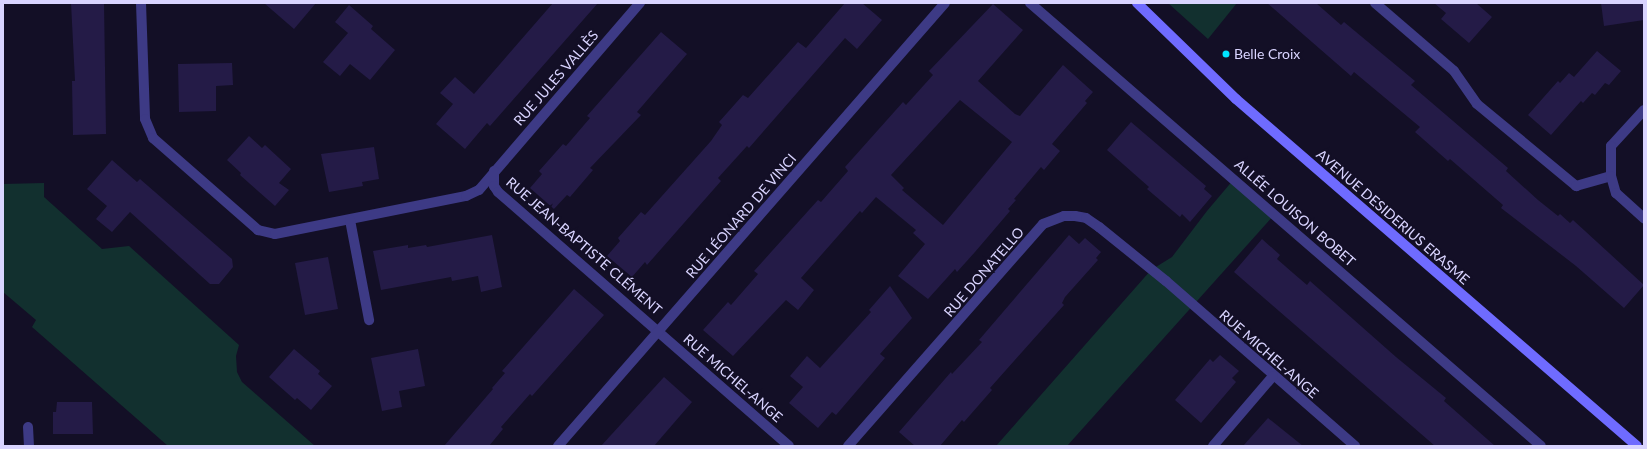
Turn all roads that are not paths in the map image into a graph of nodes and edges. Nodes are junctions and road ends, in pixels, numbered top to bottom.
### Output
1 (141, 3) edge
2 (640, 3) edge
3 (944, 3) edge
4 (1030, 3) edge
5 (1137, 3) edge
6 (1375, 3) edge
7 (1644, 110) edge
8 (494, 171) junction
9 (1611, 176) junction
10 (1644, 218) edge
11 (350, 220) junction
12 (1166, 281) joint
13 (369, 320) dead end
14 (659, 331) junction
15 (1273, 376) junction
16 (28, 426) dead end
17 (29, 446) edge
18 (558, 446) edge
19 (789, 446) edge
20 (848, 446) edge
21 (1213, 446) edge
22 (1355, 446) edge
23 (1541, 446) edge
24 (1636, 446) edge

1 - 11 street, RUE JEAN-BAPTISTE CLÉMENT
2 - 8 street, RUE JULES VALLÈS
3 - 14 street, RUE LÉONARD DE VINCI
4 - 23 street, ALLÉE LOUISON BOBET
5 - 24 main road, AVENUE DESIDERIUS ERASME
6 - 9 street
7 - 9 street
8 - 11 street, RUE JEAN-BAPTISTE CLÉMENT
8 - 14 street, RUE JEAN-BAPTISTE CLÉMENT
9 - 10 street
11 - 13 street
12 - 15 street, RUE MICHEL-ANGE
12 - 20 street, RUE DONATELLO
14 - 18 street, RUE LÉONARD DE VINCI
14 - 19 street, RUE MICHEL-ANGE
15 - 21 street
15 - 22 street, RUE MICHEL-ANGE
16 - 17 street

